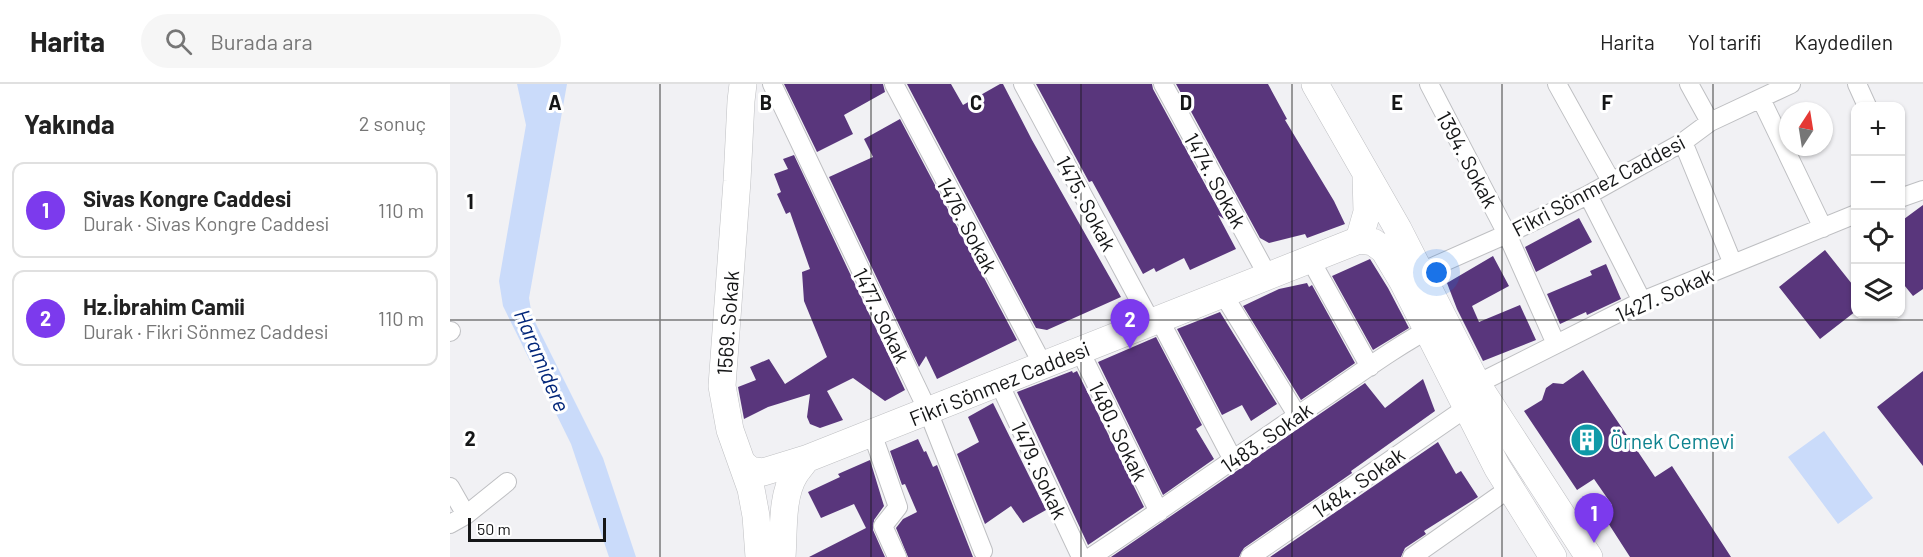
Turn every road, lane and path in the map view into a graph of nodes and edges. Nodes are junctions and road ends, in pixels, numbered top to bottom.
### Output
1 (743, 84) edge
2 (762, 84) edge
3 (772, 84) edge
4 (894, 84) edge
5 (1023, 84) edge
6 (1163, 84) edge
7 (1315, 84) edge
8 (1429, 84) edge
9 (1557, 84) edge
10 (1689, 84) edge
11 (1791, 84) edge
12 (1857, 84) edge
13 (1761, 99) junction
14 (1865, 102) edge
15 (1710, 122) junction
16 (1683, 141) junction
17 (1366, 174) junction
18 (737, 182) junction
19 (1611, 182) junction
20 (1588, 195) junction
21 (1851, 216) edge
22 (1823, 228) junction
23 (1507, 234) junction
24 (1359, 240) junction
25 (1310, 259) junction
26 (1733, 264) junction
27 (1268, 276) junction
28 (1411, 276) junction
29 (1223, 294) junction
30 (1642, 301) junction
31 (1155, 321) junction
32 (1436, 326) junction
33 (1556, 344) junction
34 (1080, 351) junction
35 (1043, 365) junction
36 (1370, 367) junction
37 (999, 382) junction
38 (1471, 396) junction
39 (928, 411) junction
40 (1298, 415) junction
41 (872, 433) junction
42 (806, 459) junction
43 (1233, 460) junction
44 (742, 463) junction
45 (507, 482) dead end
46 (450, 487) edge
47 (1510, 488) junction
48 (1159, 512) junction
49 (458, 520) edge
50 (983, 551) dead end
51 (759, 557) edge
52 (782, 557) edge
53 (897, 557) edge
54 (1081, 557) edge
55 (1091, 557) edge
56 (1250, 557) edge
57 (1412, 557) edge
58 (1553, 557) edge
59 (1589, 557) edge

1 - 18 main road, 1569. Sokak
2 - 18 main road
3 - 39 street, 1477. Sokak
4 - 35 street, 1476. Sokak
5 - 31 street, 1475. Sokak
6 - 27 street, 1474. Sokak
7 - 17 main road
8 - 23 street, 1394. Sokak
9 - 19 street
10 - 15 street
11 - 13 street, Fikri Sönmez Caddesi
12 - 14 street
13 - 15 street, Fikri Sönmez Caddesi
13 - 22 street
15 - 16 street, Fikri Sönmez Caddesi
16 - 19 street, Fikri Sönmez Caddesi
16 - 26 street
17 - 24 main road
17 - 28 main road
18 - 44 main road, 1569. Sokak
19 - 20 street, Fikri Sönmez Caddesi
20 - 23 street, Fikri Sönmez Caddesi
20 - 30 street
21 - 22 street, 1427. Sokak
22 - 26 street, 1427. Sokak
23 - 28 street, Fikri Sönmez Caddesi
23 - 33 street, 1394. Sokak
24 - 25 main road, Fikri Sönmez Caddesi
24 - 28 main road
25 - 27 main road, Fikri Sönmez Caddesi
25 - 36 street
26 - 30 street, 1427. Sokak
27 - 29 main road, Fikri Sönmez Caddesi
28 - 32 main road
29 - 31 main road, Fikri Sönmez Caddesi
29 - 40 street
30 - 33 street, 1427. Sokak
31 - 34 main road, Fikri Sönmez Caddesi
31 - 43 street, 1475. Sokak
32 - 36 street, 1483. Sokak
32 - 38 main road
33 - 38 street, 1427. Sokak
34 - 35 main road, Fikri Sönmez Caddesi
34 - 48 street, 1480. Sokak
35 - 37 main road, Fikri Sönmez Caddesi
36 - 40 street, 1483. Sokak
37 - 39 main road, Fikri Sönmez Caddesi
37 - 54 street, 1479. Sokak
38 - 47 main road
38 - 56 street, 1484. Sokak
38 - 59 main road
39 - 41 main road, Fikri Sönmez Caddesi
39 - 50 street, 1477. Sokak
40 - 43 street, 1483. Sokak
41 - 42 main road, Fikri Sönmez Caddesi
41 - 53 street
42 - 44 main road, Fikri Sönmez Caddesi
42 - 52 main road
43 - 48 street, 1483. Sokak
44 - 51 main road, 1569. Sokak
45 - 49 street
46 - 49 street
47 - 57 street
47 - 58 main road
48 - 55 street, 1483. Sokak

